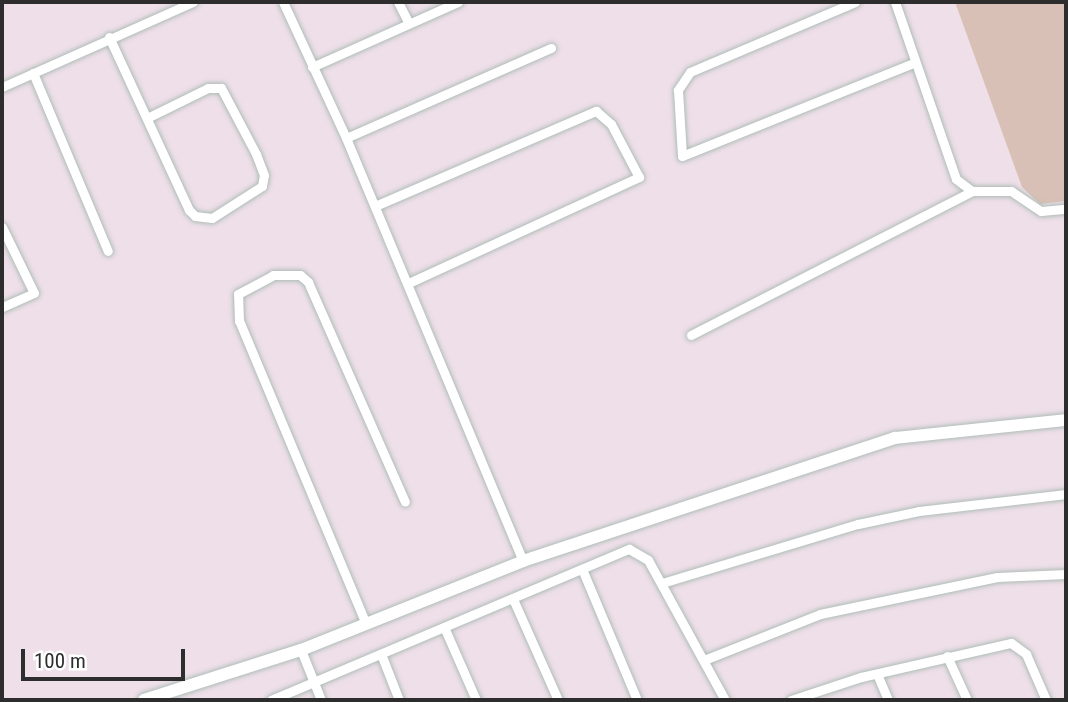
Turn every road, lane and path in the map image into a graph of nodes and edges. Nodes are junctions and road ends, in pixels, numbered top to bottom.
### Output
1 (191, 2) edge
2 (283, 2) edge
3 (398, 2) edge
4 (458, 2) edge
5 (855, 2) edge
6 (895, 2) edge
7 (408, 22) junction
8 (109, 37) junction
9 (551, 48) dead end
10 (913, 63) junction
11 (312, 67) junction
12 (33, 73) junction
13 (2, 87) edge
14 (146, 118) junction
15 (346, 138) junction
16 (972, 191) junction
17 (375, 206) junction
18 (1066, 209) edge
19 (2, 227) edge
20 (108, 251) dead end
21 (408, 283) junction
22 (2, 307) edge
23 (691, 335) dead end
24 (1066, 420) edge
25 (1066, 494) edge
26 (405, 502) dead end
27 (523, 561) junction
28 (582, 569) junction
29 (1066, 574) edge
30 (662, 583) junction
31 (513, 599) junction
32 (366, 624) junction
33 (444, 627) junction
34 (301, 650) junction
35 (381, 654) junction
36 (947, 656) junction
37 (704, 660) junction
38 (877, 674) junction
39 (313, 681) junction
40 (809, 697) edge
41 (144, 700) edge
42 (271, 700) edge
43 (321, 700) edge
44 (399, 700) edge
45 (476, 700) edge
46 (558, 700) edge
47 (636, 700) edge
48 (726, 700) edge
49 (791, 700) edge
50 (888, 700) edge
51 (967, 700) edge
52 (1046, 700) edge

1 - 8 street
2 - 11 street
3 - 7 street
4 - 7 street
5 - 10 street
6 - 10 street
7 - 11 street
8 - 12 street
8 - 14 street
9 - 15 street
10 - 16 street
11 - 15 street
12 - 13 street
12 - 20 street
14 - 14 street
15 - 17 street
16 - 18 street
16 - 23 street
17 - 21 street
17 - 21 street
19 - 22 street
21 - 27 street
24 - 27 main road
25 - 30 street
26 - 32 street
27 - 32 main road
28 - 30 street
28 - 31 street
28 - 47 street
29 - 37 street
30 - 37 street
31 - 33 street
31 - 46 street
32 - 34 main road
33 - 35 street
33 - 45 street
34 - 39 street
34 - 41 main road
35 - 39 street
35 - 44 street
36 - 38 street
36 - 51 street
36 - 52 street
37 - 48 street
38 - 40 street
38 - 50 street
39 - 42 street
39 - 43 street
40 - 49 street

